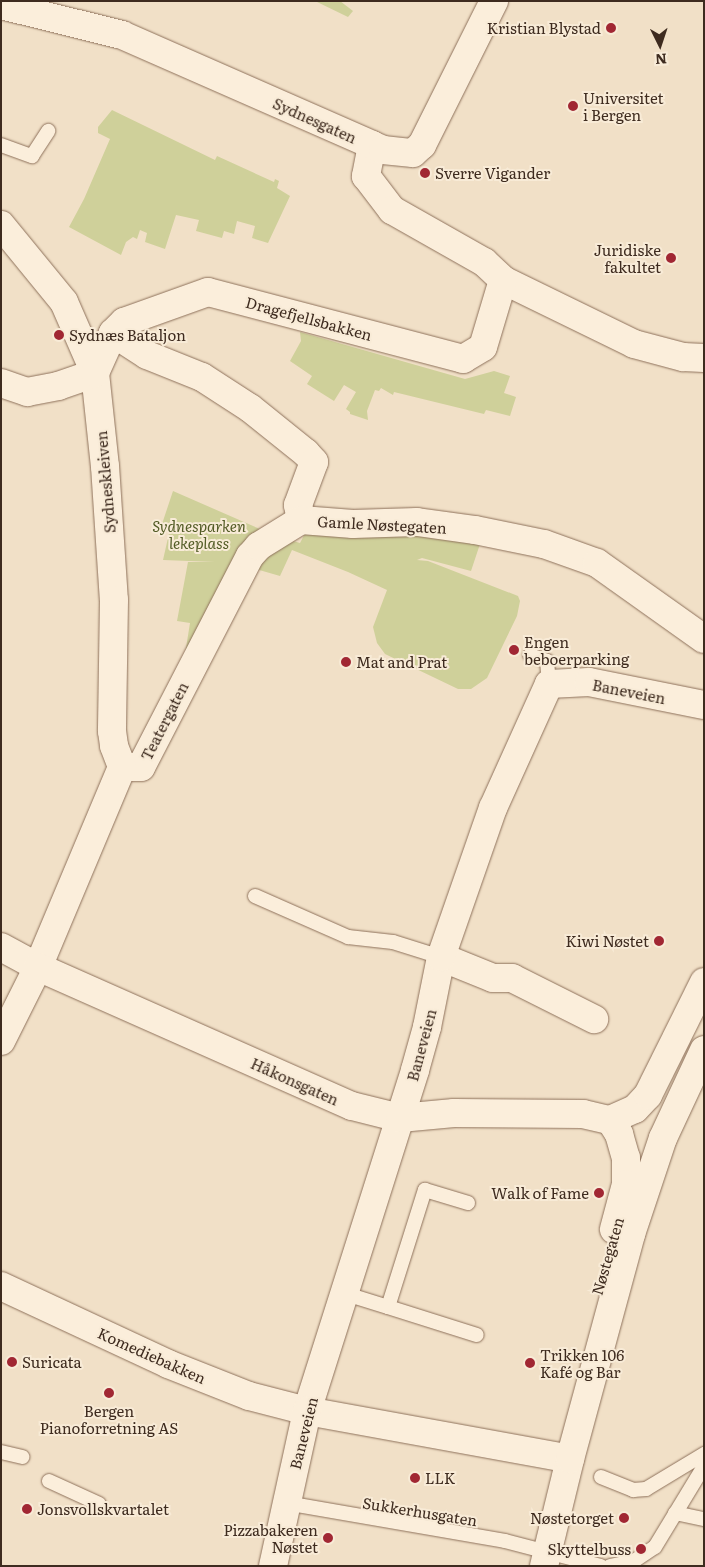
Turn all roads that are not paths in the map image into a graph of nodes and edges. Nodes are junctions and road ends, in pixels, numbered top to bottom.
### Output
1 (494, 1) edge
2 (1, 4) edge
3 (48, 131) dead end
4 (1, 145) edge
5 (372, 145) junction
6 (1, 225) edge
7 (503, 280) junction
8 (113, 334) junction
9 (704, 358) edge
10 (95, 373) junction
11 (1, 383) edge
12 (301, 520) junction
13 (704, 639) edge
14 (530, 654) dead end
15 (549, 684) junction
16 (704, 705) edge
17 (122, 767) junction
18 (255, 896) dead end
19 (1, 947) edge
20 (441, 957) junction
21 (38, 967) junction
22 (704, 982) edge
23 (594, 1019) dead end
24 (1, 1040) edge
25 (704, 1050) edge
26 (400, 1118) junction
27 (610, 1120) junction
28 (468, 1203) dead end
29 (1, 1286) edge
30 (343, 1293) junction
31 (388, 1307) junction
32 (477, 1335) dead end
33 (600, 1344) junction
34 (307, 1411) junction
35 (1, 1452) edge
36 (704, 1454) edge
37 (22, 1458) dead end
38 (570, 1459) junction
39 (704, 1466) edge
40 (601, 1477) dead end
41 (49, 1481) dead end
42 (286, 1503) junction
43 (99, 1504) dead end
44 (675, 1513) junction
45 (704, 1519) edge
46 (546, 1558) edge
47 (273, 1566) edge
48 (601, 1566) edge
49 (610, 1566) edge

1 - 5 street
2 - 5 street, Sydnesgaten
3 - 4 lane
5 - 7 street, Sydnesgaten
6 - 10 street, Sydneskleiven
7 - 8 street, Dragefjellsbakken
7 - 9 street, Sydnesgaten
8 - 10 street, Dragefjellsbakken
8 - 12 street
10 - 11 street
10 - 17 street, Sydneskleiven
12 - 13 street, Gamle Nøstegaten
12 - 17 street, Teatergaten
14 - 15 lane
15 - 16 street, Baneveien
15 - 20 street, Baneveien
17 - 21 street, Teatergaten
18 - 20 lane
19 - 21 street, Håkonsgaten
20 - 23 street
20 - 26 street, Baneveien
21 - 24 street, Teatergaten
21 - 26 street, Håkonsgaten
22 - 27 street
25 - 33 street, Nøstegaten
26 - 27 street, Håkonsgaten
26 - 30 street, Baneveien
27 - 33 street, Nøstegaten
28 - 31 lane
29 - 34 street, Komediebakken
30 - 31 lane
30 - 34 street, Baneveien
31 - 32 lane
33 - 38 street
34 - 38 street
34 - 42 street, Baneveien
35 - 37 lane
36 - 40 lane
38 - 46 street
39 - 44 lane
41 - 43 lane
42 - 46 lane, Sukkerhusgaten
42 - 47 street, Baneveien
44 - 45 lane
44 - 49 lane
46 - 48 lane, Sukkerhusgaten

